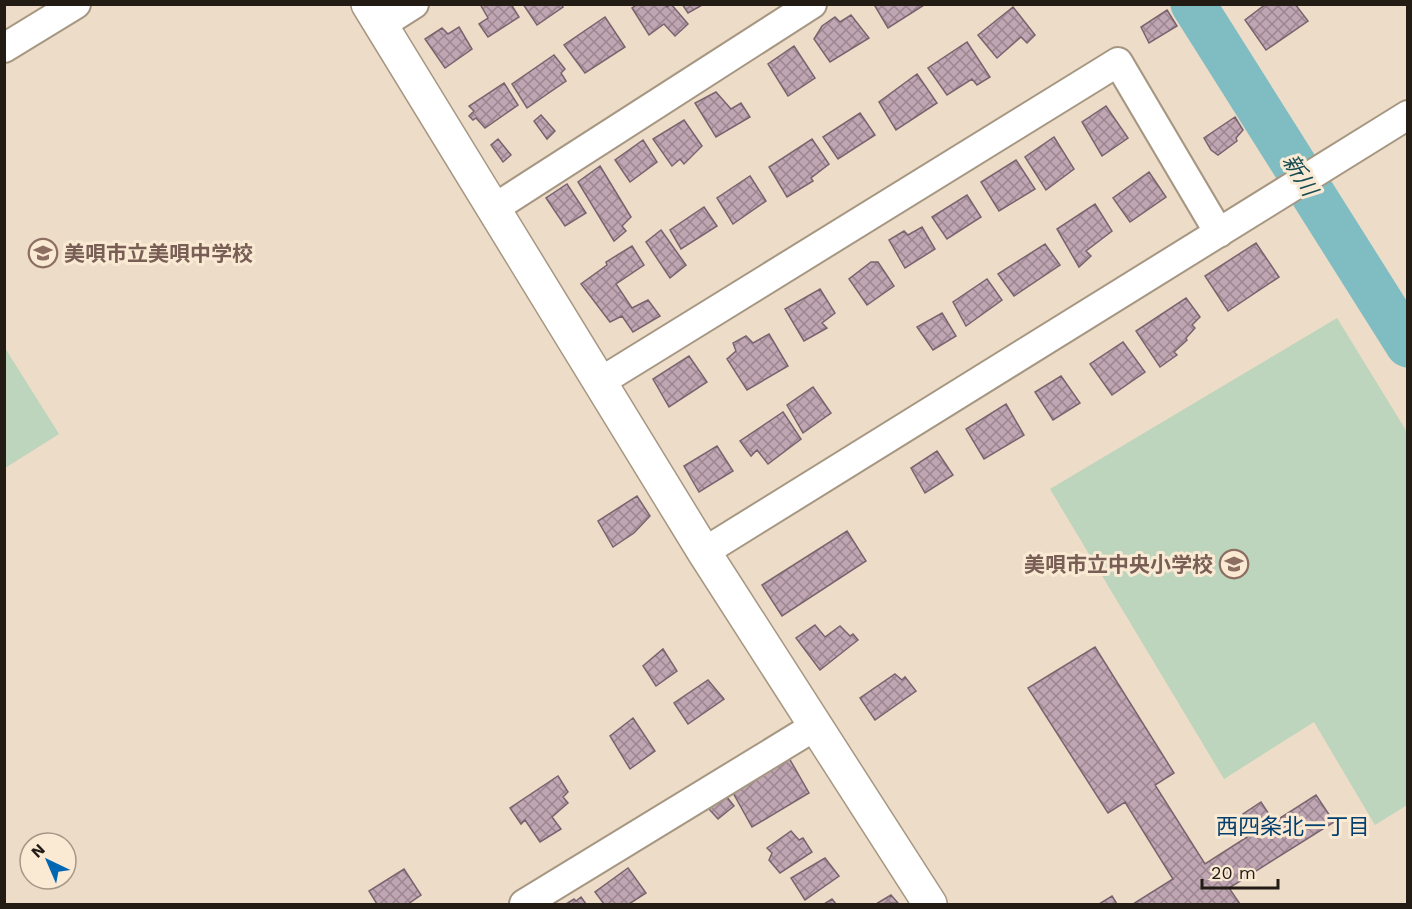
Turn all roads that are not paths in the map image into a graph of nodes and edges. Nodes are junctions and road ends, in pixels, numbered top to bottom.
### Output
1 (76, 4) edge
2 (414, 4) edge
3 (812, 4) edge
4 (374, 15) edge
5 (6, 42) edge
6 (1407, 115) edge
7 (494, 209) junction
8 (1220, 233) junction
9 (600, 382) junction
10 (704, 552) junction
11 (817, 725) junction
12 (524, 904) edge
13 (930, 904) edge

1 - 5 street
2 - 4 street
3 - 7 street
4 - 7 street
6 - 8 street
7 - 9 street
8 - 9 street
8 - 10 street
9 - 10 street
10 - 11 street
11 - 12 street
11 - 13 street

